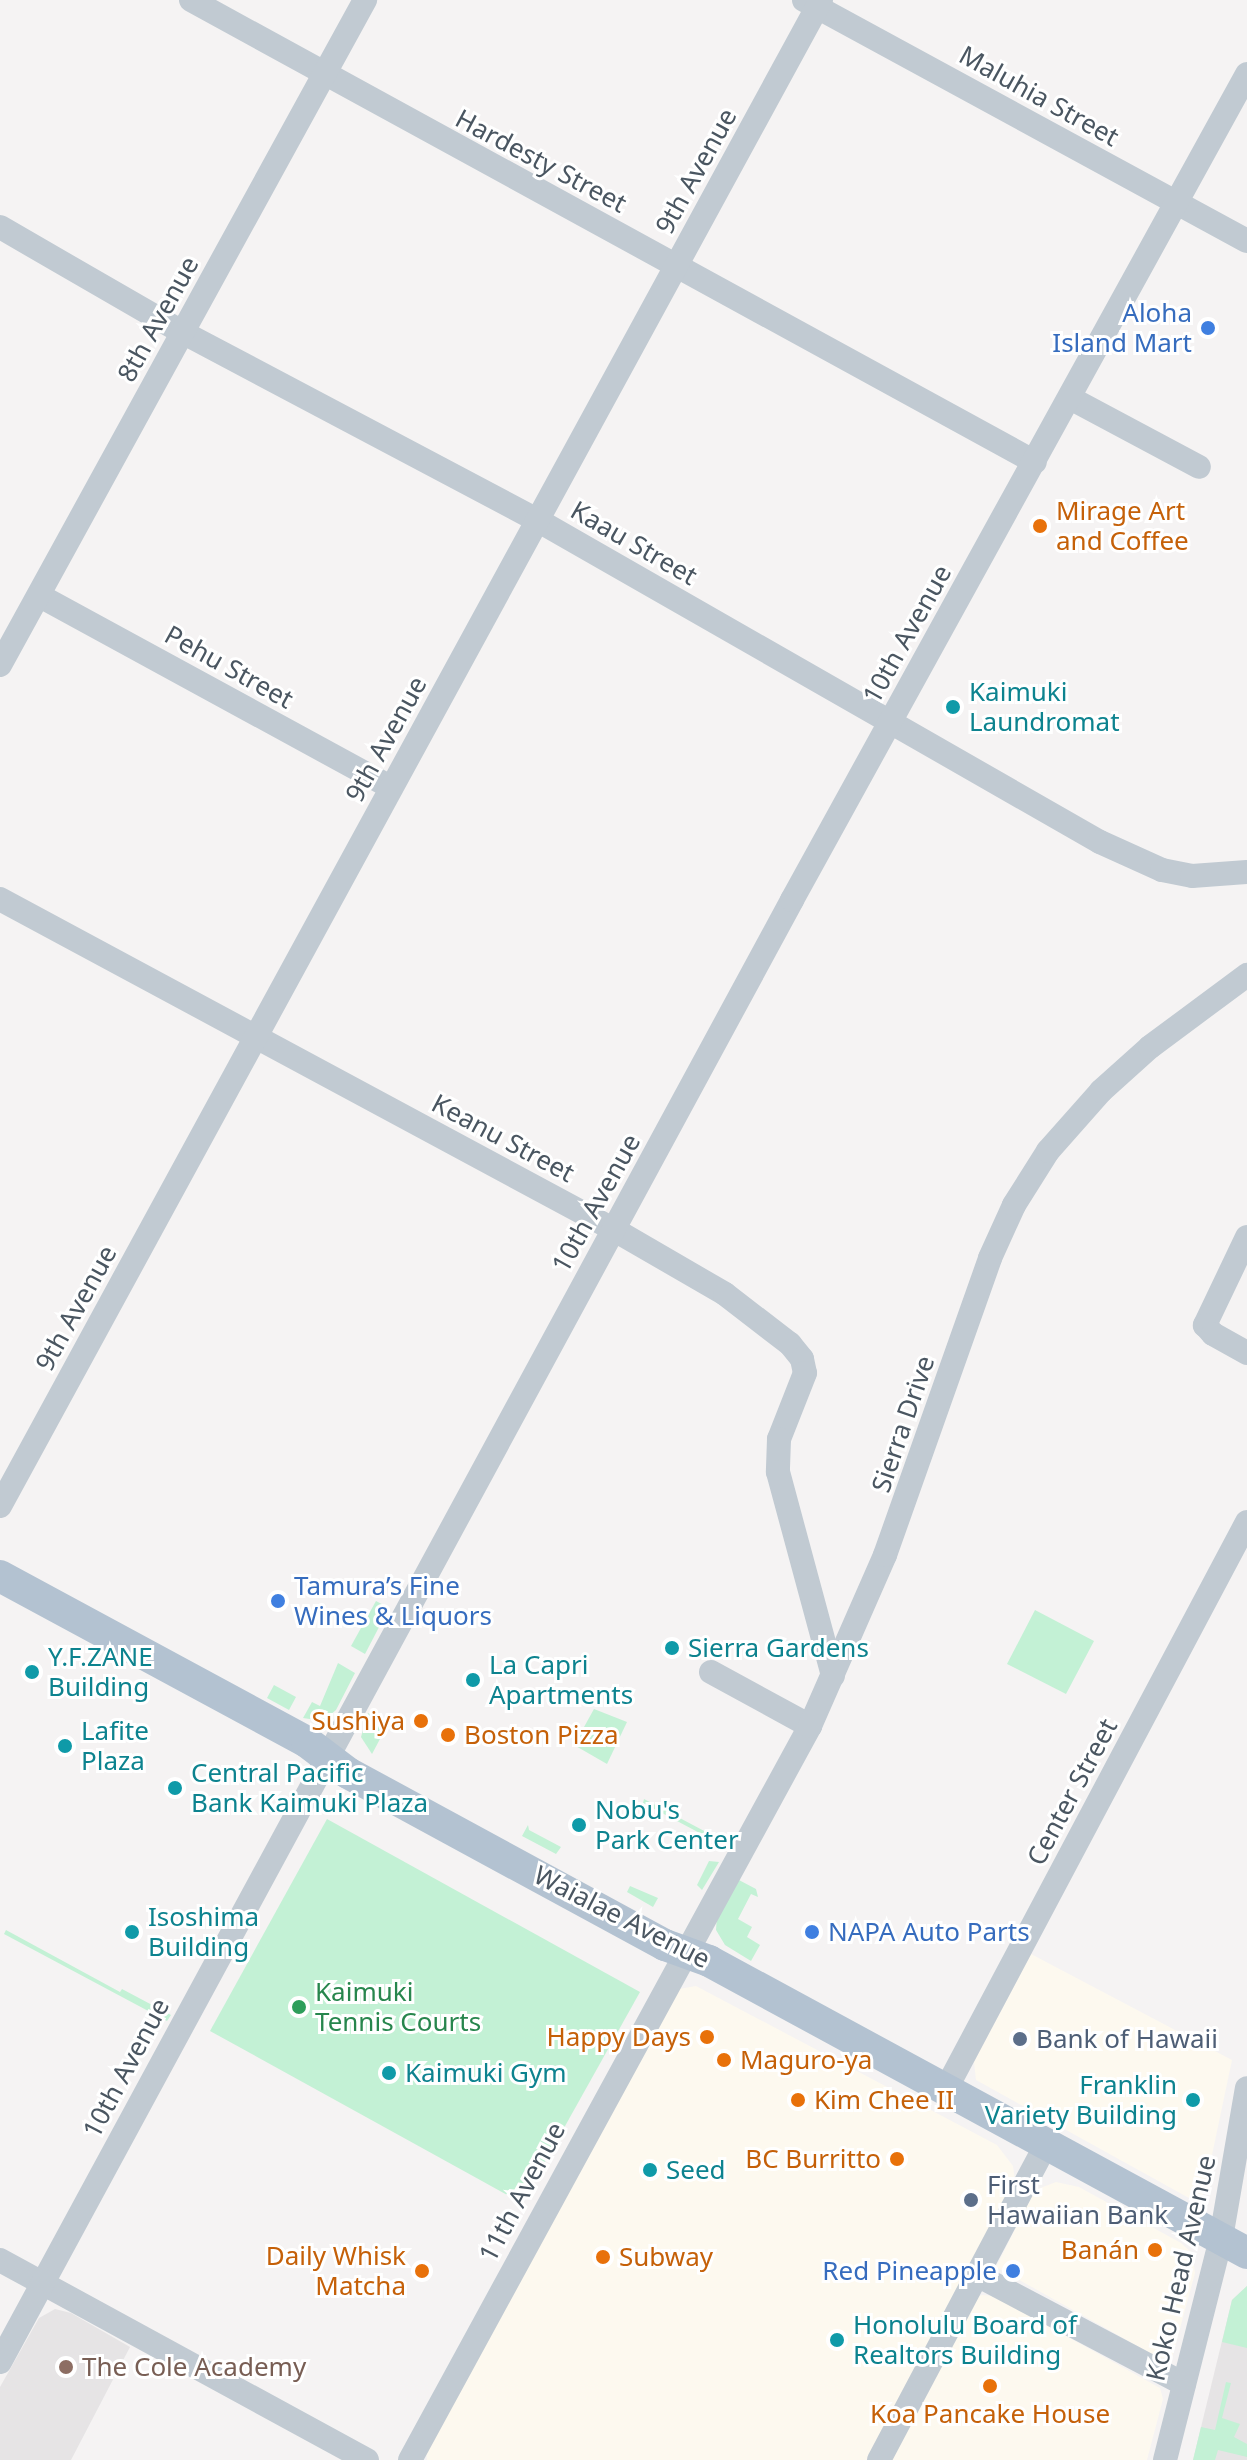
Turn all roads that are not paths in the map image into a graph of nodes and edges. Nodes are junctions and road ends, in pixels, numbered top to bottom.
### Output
1 (191, 0) edge
2 (365, 0) edge
3 (814, 2) edge
4 (1247, 74) edge
5 (324, 75) junction
6 (1176, 202) junction
7 (0, 227) edge
8 (1247, 241) edge
9 (676, 266) junction
10 (182, 332) junction
11 (1070, 398) junction
12 (1035, 462) junction
13 (1199, 467) dead end
14 (539, 521) junction
15 (40, 596) junction
16 (0, 665) edge
17 (891, 721) junction
18 (391, 787) junction
19 (1247, 872) edge
20 (0, 899) edge
21 (1247, 975) edge
22 (255, 1037) junction
23 (613, 1229) junction
24 (1247, 1237) edge
25 (1247, 1353) edge
26 (0, 1506) edge
27 (1247, 1522) edge
28 (0, 1576) edge
29 (711, 1672) dead end
30 (833, 1676) junction
31 (810, 1726) junction
32 (327, 1758) junction
33 (684, 1952) junction
34 (1247, 2088) edge
35 (946, 2089) junction
36 (1046, 2144) junction
37 (1234, 2246) edge
38 (0, 2260) edge
39 (977, 2275) junction
40 (42, 2283) junction
41 (0, 2362) edge
42 (1184, 2384) junction
43 (367, 2460) edge
44 (410, 2460) edge
45 (879, 2460) edge
46 (1165, 2460) edge

1 - 5 street, Hardesty Street
2 - 5 street, 8th Avenue
3 - 6 street, Maluhia Street
3 - 9 street, 9th Avenue
4 - 6 street, 10th Avenue
5 - 9 street, Hardesty Street
5 - 10 street, 8th Avenue
6 - 8 street, Maluhia Street
6 - 11 street, 10th Avenue
7 - 10 street, Kaau Street
9 - 12 street, Hardesty Street
9 - 14 street, 9th Avenue
10 - 14 street, Kaau Street
10 - 15 street, 8th Avenue
11 - 12 street, 10th Avenue
11 - 13 street
12 - 17 street, 10th Avenue
14 - 17 street, Kaau Street
14 - 18 street, 9th Avenue
15 - 16 street, 8th Avenue
15 - 18 street, Pehu Street
17 - 19 street, Kaau Street
17 - 23 street, 10th Avenue
18 - 22 street, 9th Avenue
20 - 22 street, Keanu Street
21 - 30 street, Sierra Drive
22 - 23 street, Keanu Street
22 - 26 street, 9th Avenue
23 - 30 street, Keanu Street
23 - 32 street, 10th Avenue
24 - 25 street
27 - 35 street, Center Street
28 - 32 main road, Waialae Avenue
29 - 31 street
30 - 31 street, Sierra Drive
31 - 33 street, Sierra Drive
32 - 33 main road, Waialae Avenue
32 - 40 street, 10th Avenue
33 - 35 main road, Waialae Avenue
33 - 44 street, 11th Avenue
34 - 37 street, Koko Head Avenue
35 - 36 main road, Waialae Avenue
36 - 37 main road, Waialae Avenue
36 - 39 street
37 - 42 street, Koko Head Avenue
38 - 40 street
39 - 42 street
39 - 45 street
40 - 41 street, 10th Avenue
40 - 43 street
42 - 46 street, Koko Head Avenue

